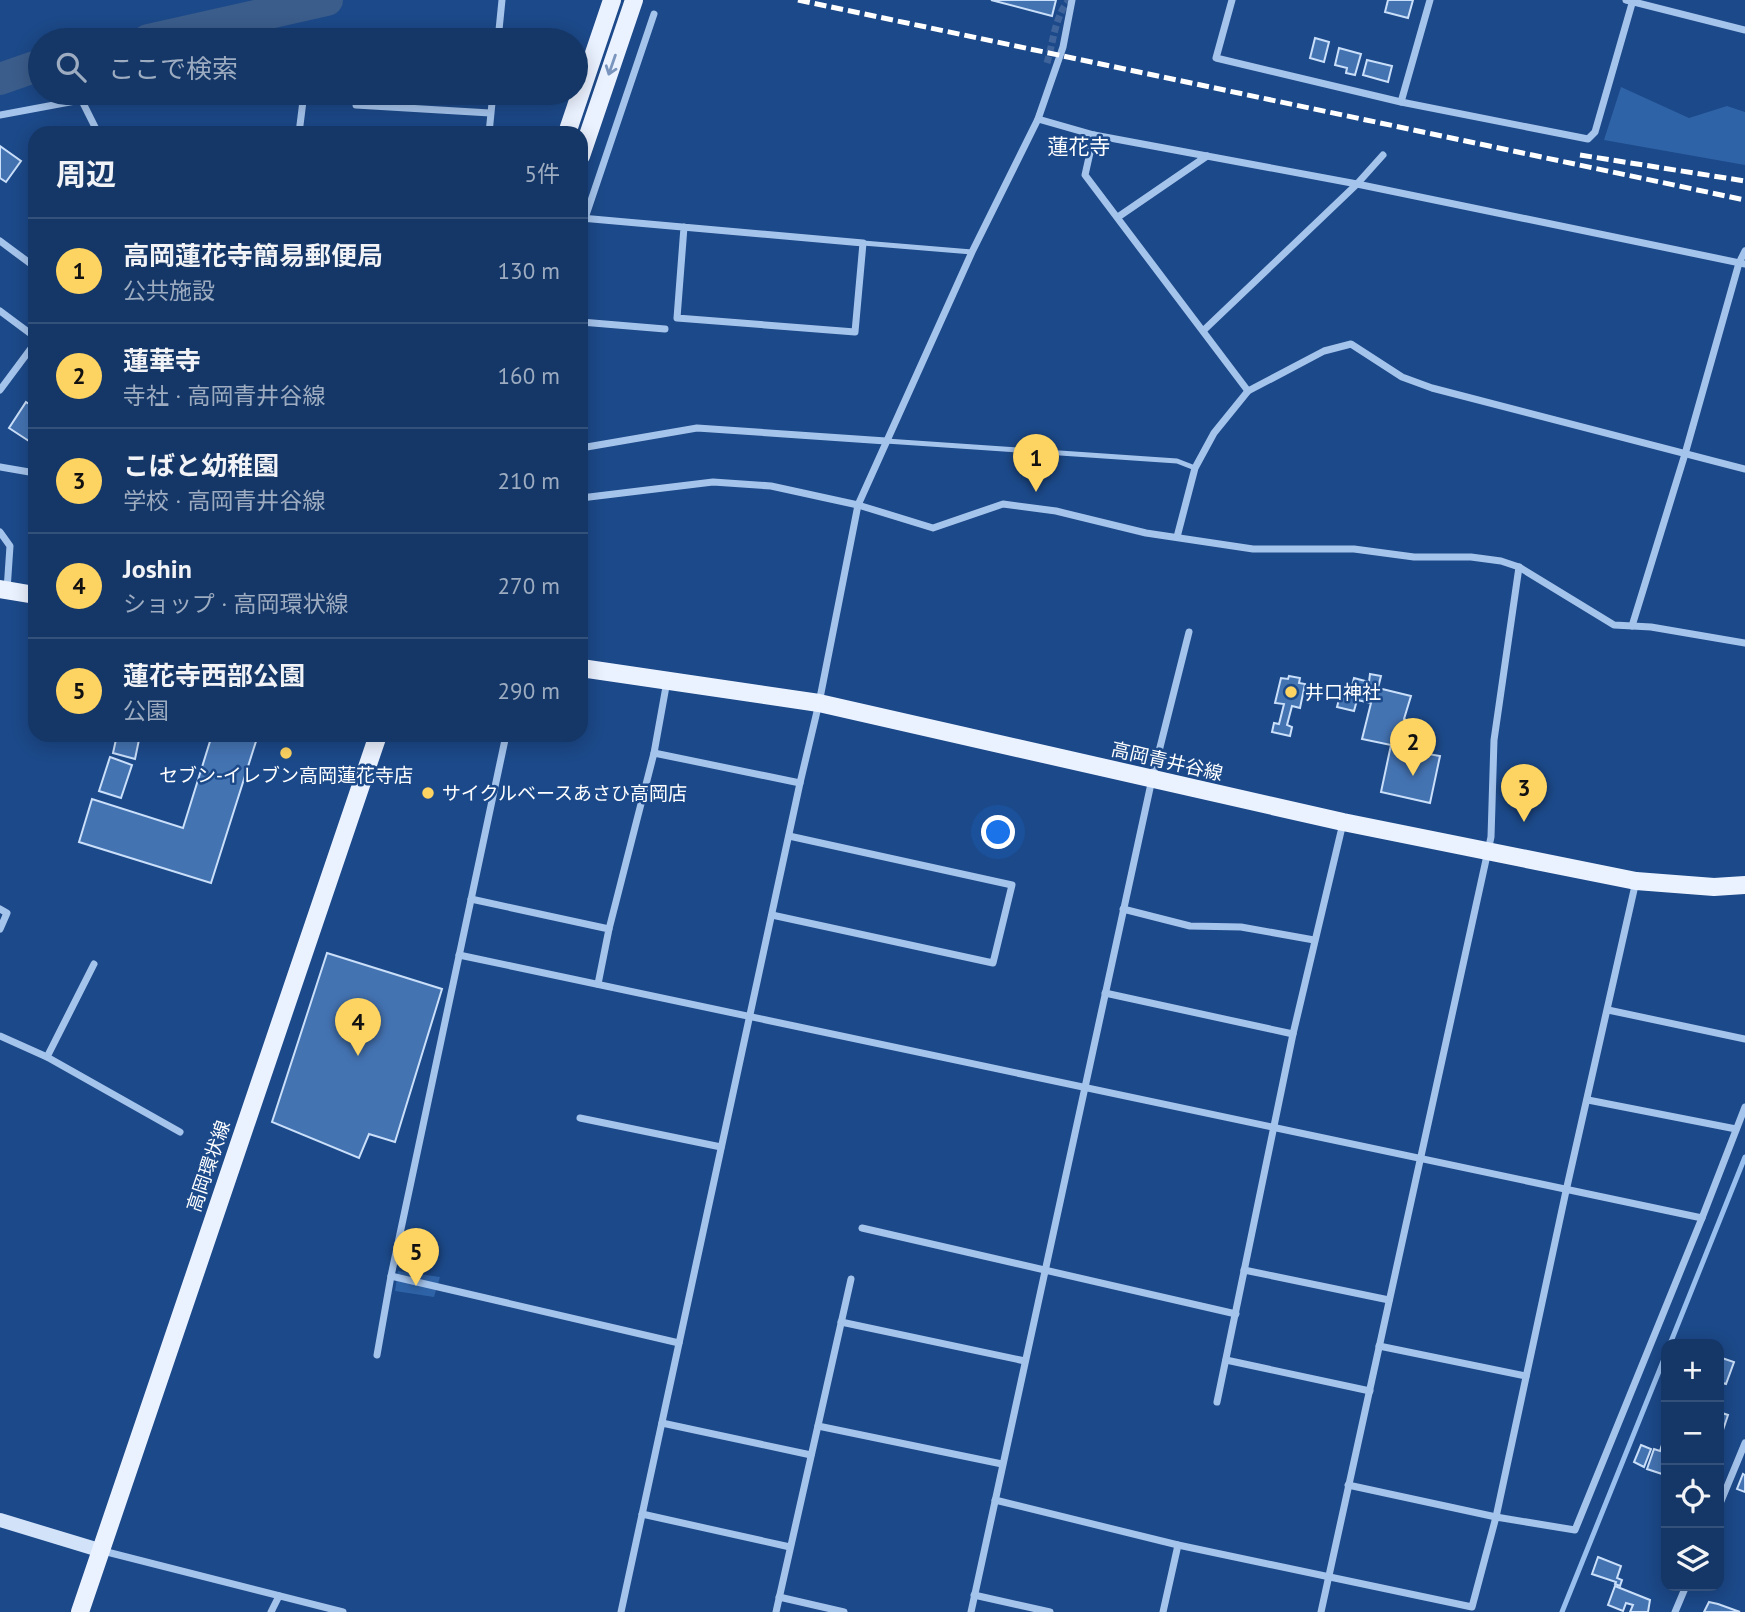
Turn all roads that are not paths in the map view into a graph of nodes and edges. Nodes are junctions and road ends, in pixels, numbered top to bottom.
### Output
1 (502, 0) edge
2 (612, 0) edge
3 (634, 0) edge
4 (1072, 0) edge
5 (1232, 0) edge
6 (1430, 0) edge
7 (1630, 1) edge
8 (654, 15) dead end
9 (499, 28) edge
10 (1745, 30) edge
11 (588, 71) edge
12 (1401, 102) junction
13 (51, 105) edge
14 (84, 105) edge
15 (302, 105) edge
16 (356, 105) dead end
17 (491, 105) edge
18 (576, 105) edge
19 (491, 113) junction
20 (0, 115) edge
21 (1038, 119) junction
22 (95, 126) edge
23 (300, 126) edge
24 (490, 126) edge
25 (569, 126) edge
26 (588, 135) edge
27 (1094, 135) junction
28 (1383, 155) dead end
29 (1207, 156) junction
30 (1357, 184) junction
31 (588, 204) edge
32 (1118, 217) junction
33 (588, 218) edge
34 (684, 227) junction
35 (0, 241) edge
36 (863, 243) junction
37 (1745, 251) edge
38 (972, 252) junction
39 (28, 262) edge
40 (1742, 264) edge
41 (0, 311) edge
42 (588, 323) edge
43 (665, 329) dead end
44 (1204, 330) junction
45 (28, 332) edge
46 (28, 352) edge
47 (0, 390) edge
48 (1248, 391) junction
49 (886, 441) junction
50 (588, 447) edge
51 (1685, 454) junction
52 (0, 467) edge
53 (1195, 468) junction
54 (1745, 469) edge
55 (28, 471) edge
56 (588, 497) edge
57 (858, 505) junction
58 (0, 532) edge
59 (1177, 537) junction
60 (1519, 567) junction
61 (3, 590) edge
62 (28, 594) edge
63 (1632, 626) junction
64 (1189, 632) dead end
65 (1745, 643) edge
66 (588, 669) edge
67 (667, 681) junction
68 (819, 703) junction
69 (376, 742) edge
70 (505, 742) edge
71 (654, 753) junction
72 (1152, 779) junction
73 (800, 783) junction
74 (1343, 822) junction
75 (789, 836) junction
76 (1488, 852) junction
77 (1636, 881) junction
78 (1745, 885) edge
79 (471, 899) junction
80 (0, 909) edge
81 (1123, 909) junction
82 (772, 915) junction
83 (0, 929) edge
84 (609, 929) junction
85 (1314, 940) junction
86 (459, 955) junction
87 (94, 964) dead end
88 (598, 984) junction
89 (1105, 993) junction
90 (1608, 1010) junction
91 (750, 1018) junction
92 (1293, 1034) junction
93 (0, 1035) edge
94 (1745, 1039) edge
95 (47, 1057) junction
96 (1084, 1089) junction
97 (1588, 1100) junction
98 (1745, 1107) edge
99 (580, 1118) dead end
100 (1275, 1129) junction
101 (1736, 1129) junction
102 (180, 1132) dead end
103 (721, 1147) junction
104 (1421, 1160) junction
105 (1566, 1191) junction
106 (1702, 1218) junction
107 (862, 1228) dead end
108 (1046, 1268) junction
109 (1244, 1270) junction
110 (391, 1276) junction
111 (851, 1279) dead end
112 (1389, 1300) junction
113 (1236, 1314) junction
114 (841, 1322) junction
115 (679, 1343) junction
116 (1379, 1346) junction
117 (377, 1355) dead end
118 (1226, 1360) junction
119 (1025, 1361) junction
120 (1526, 1376) junction
121 (1370, 1391) junction
122 (1217, 1402) dead end
123 (662, 1423) junction
124 (818, 1426) junction
125 (1745, 1443) edge
126 (811, 1455) junction
127 (1002, 1464) junction
128 (1348, 1485) junction
129 (1724, 1494) edge
130 (995, 1500) junction
131 (642, 1514) junction
132 (1496, 1517) junction
133 (0, 1520) edge
134 (1178, 1545) junction
135 (790, 1547) junction
136 (99, 1550) junction
137 (1328, 1577) junction
138 (1684, 1591) edge
139 (974, 1595) junction
140 (279, 1596) junction
141 (779, 1597) junction
142 (80, 1612) edge
143 (271, 1612) edge
144 (343, 1612) edge
145 (621, 1612) edge
146 (776, 1612) edge
147 (844, 1612) edge
148 (971, 1612) edge
149 (1049, 1612) edge
150 (1163, 1612) edge
151 (1321, 1612) edge
152 (1675, 1612) edge

1 - 9 street
2 - 11 main road
3 -> 26 main road
4 - 21 street
5 - 12 street
6 - 12 street
7 - 10 street
7 - 12 street
8 - 31 street
13 - 20 street
14 - 22 street
15 - 23 street
16 - 19 street
17 - 19 street
18 - 25 main road
19 - 24 street
21 - 27 street
21 - 38 street
27 - 29 street
27 - 32 street
28 - 30 street
29 - 30 street
29 - 32 street
30 - 40 street
30 - 44 street
32 - 44 street
33 - 34 street
34 - 36 street
34 - 36 street
35 - 39 street
36 - 38 lane
37 - 40 street
38 - 49 street
40 - 51 street
41 - 45 street
42 - 43 street
44 - 48 street
46 - 47 street
48 - 51 street
48 - 53 street
49 - 50 street
49 - 53 lane
49 - 57 street
51 - 54 street
51 - 63 street
52 - 55 street
53 - 59 street
56 - 57 street
57 - 59 street
57 - 68 street
58 - 61 street
59 - 60 street
60 - 63 street
60 - 76 street
61 - 62 main road
63 - 65 street
64 - 72 street
66 - 67 main road, 高岡青井谷線
67 - 68 main road, 高岡青井谷線
67 - 71 street
68 - 72 main road, 高岡青井谷線
68 - 73 street
69 - 136 main road, 高岡環状線
70 - 79 street
71 - 73 street
71 - 84 street
72 - 74 main road, 高岡青井谷線
72 - 81 street
73 - 75 street
74 - 76 main road, 高岡青井谷線
74 - 85 street
75 - 82 street
75 - 82 street
76 - 77 main road, 高岡青井谷線
76 - 104 street
77 - 78 main road, 高岡青井谷線
77 - 90 street
79 - 84 street
79 - 86 street
80 - 83 street
81 - 85 street
81 - 89 street
82 - 91 street
84 - 88 street
85 - 92 street
86 - 88 street
86 - 110 street
87 - 95 street
88 - 91 street
89 - 92 street
89 - 96 street
90 - 94 street
90 - 97 street
91 - 96 street
91 - 103 street
92 - 100 street
93 - 95 street
95 - 102 street
96 - 100 street
96 - 108 street
97 - 101 street
97 - 105 street
98 - 101 street
99 - 103 street
100 - 104 street
100 - 109 street
101 - 106 street
103 - 115 street
104 - 105 street
104 - 112 street
105 - 106 street
105 - 120 street
106 - 132 street
107 - 108 street
108 - 113 street
108 - 119 street
109 - 112 street
109 - 113 street
110 - 115 street
110 - 117 street
111 - 114 street
112 - 116 street
113 - 118 street
114 - 119 street
114 - 124 street
115 - 123 street
116 - 120 street
116 - 121 street
118 - 121 street
118 - 122 street
119 - 127 street
120 - 132 street
121 - 128 street
123 - 126 street
123 - 131 street
124 - 126 street
124 - 127 street
125 - 129 street
126 - 135 street
127 - 130 street
128 - 132 street
128 - 137 street
130 - 134 street
130 - 139 street
131 - 135 street
131 - 145 street
132 - 137 street
133 - 136 street
134 - 137 street
134 - 150 street
135 - 141 street
136 - 140 street
136 - 142 main road, 高岡環状線
137 - 151 street
138 - 152 street
139 - 148 street
139 - 149 street
140 - 143 street
140 - 144 street
141 - 146 street
141 - 147 street

